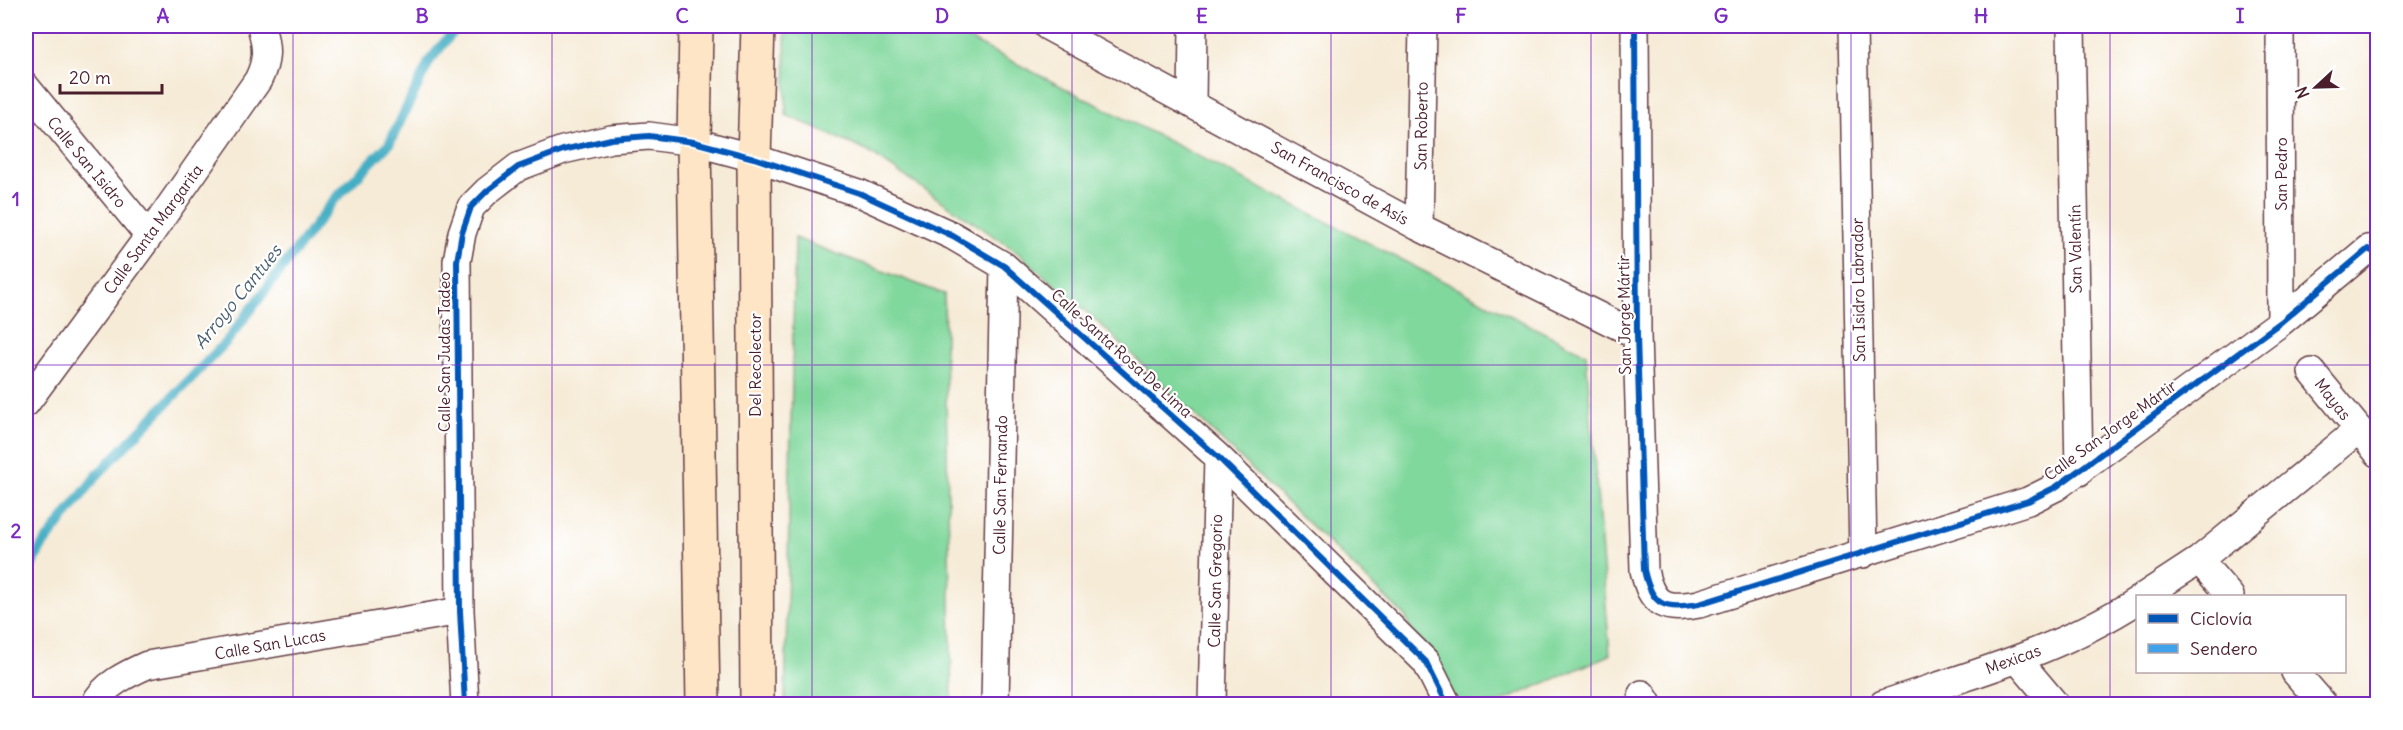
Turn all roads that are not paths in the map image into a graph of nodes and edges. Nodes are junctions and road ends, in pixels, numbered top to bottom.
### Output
1 (696, 26) edge
2 (758, 26) edge
3 (1047, 26) edge
4 (1193, 26) edge
5 (1423, 26) edge
6 (1635, 26) edge
7 (1853, 26) edge
8 (2071, 26) edge
9 (2280, 26) edge
10 (264, 37) edge
11 (26, 87) edge
12 (1192, 102) junction
13 (694, 142) junction
14 (754, 158) junction
15 (1419, 227) junction
16 (149, 236) junction
17 (2373, 252) edge
18 (1004, 266) junction
19 (2281, 321) junction
20 (1637, 335) junction
21 (2312, 372) dead end
22 (26, 403) edge
23 (2358, 430) junction
24 (2378, 453) edge
25 (1218, 457) junction
26 (2079, 472) junction
27 (1863, 554) junction
28 (2199, 560) junction
29 (2147, 595) edge
30 (2228, 595) edge
31 (1658, 601) joint
32 (2136, 601) edge
33 (460, 611) junction
34 (2017, 659) junction
35 (2296, 673) edge
36 (95, 705) edge
37 (465, 705) edge
38 (702, 705) edge
39 (757, 705) edge
40 (995, 705) edge
41 (1212, 705) edge
42 (1447, 705) edge
43 (1883, 705) edge
44 (2055, 705) edge
45 (2323, 705) edge

1 - 13 street
2 - 14 street, Del Recolector
3 - 12 street, San Francisco de Asís
4 - 12 street
5 - 15 street, San Roberto
6 - 20 street, San Jorge Mártir
7 - 27 street, San Isidro Labrador
8 - 26 street, San Valentín
9 - 19 street, San Pedro
10 - 16 street, Calle Santa Margarita
11 - 16 street, Calle San Isidro
12 - 15 street, San Francisco de Asís
13 - 14 street, Calle Santa Rosa De Lima
13 - 33 street, Calle San Judas Tadeo
13 - 38 street
14 - 18 street, Calle Santa Rosa De Lima
14 - 39 street, Del Recolector
15 - 20 street, San Francisco de Asís
16 - 22 street, Calle Santa Margarita
17 - 19 street, Calle San Jorge Mártir
18 - 25 street, Calle Santa Rosa De Lima
18 - 40 street, Calle San Fernando
19 - 26 street, Calle San Jorge Mártir
20 - 31 street, San Jorge Mártir
21 - 23 street, Mayas
23 - 24 street, Mayas
23 - 28 street
25 - 41 street, Calle San Gregorio
25 - 42 street, Calle Santa Rosa De Lima
26 - 27 street, Calle San Jorge Mártir
27 - 31 street, Calle San Jorge Mártir
28 - 29 street
28 - 30 street
32 - 34 street, Mexicas
33 - 36 street, Calle San Lucas
33 - 37 street, Calle San Judas Tadeo
34 - 43 street, Mexicas
34 - 44 street
35 - 45 street

